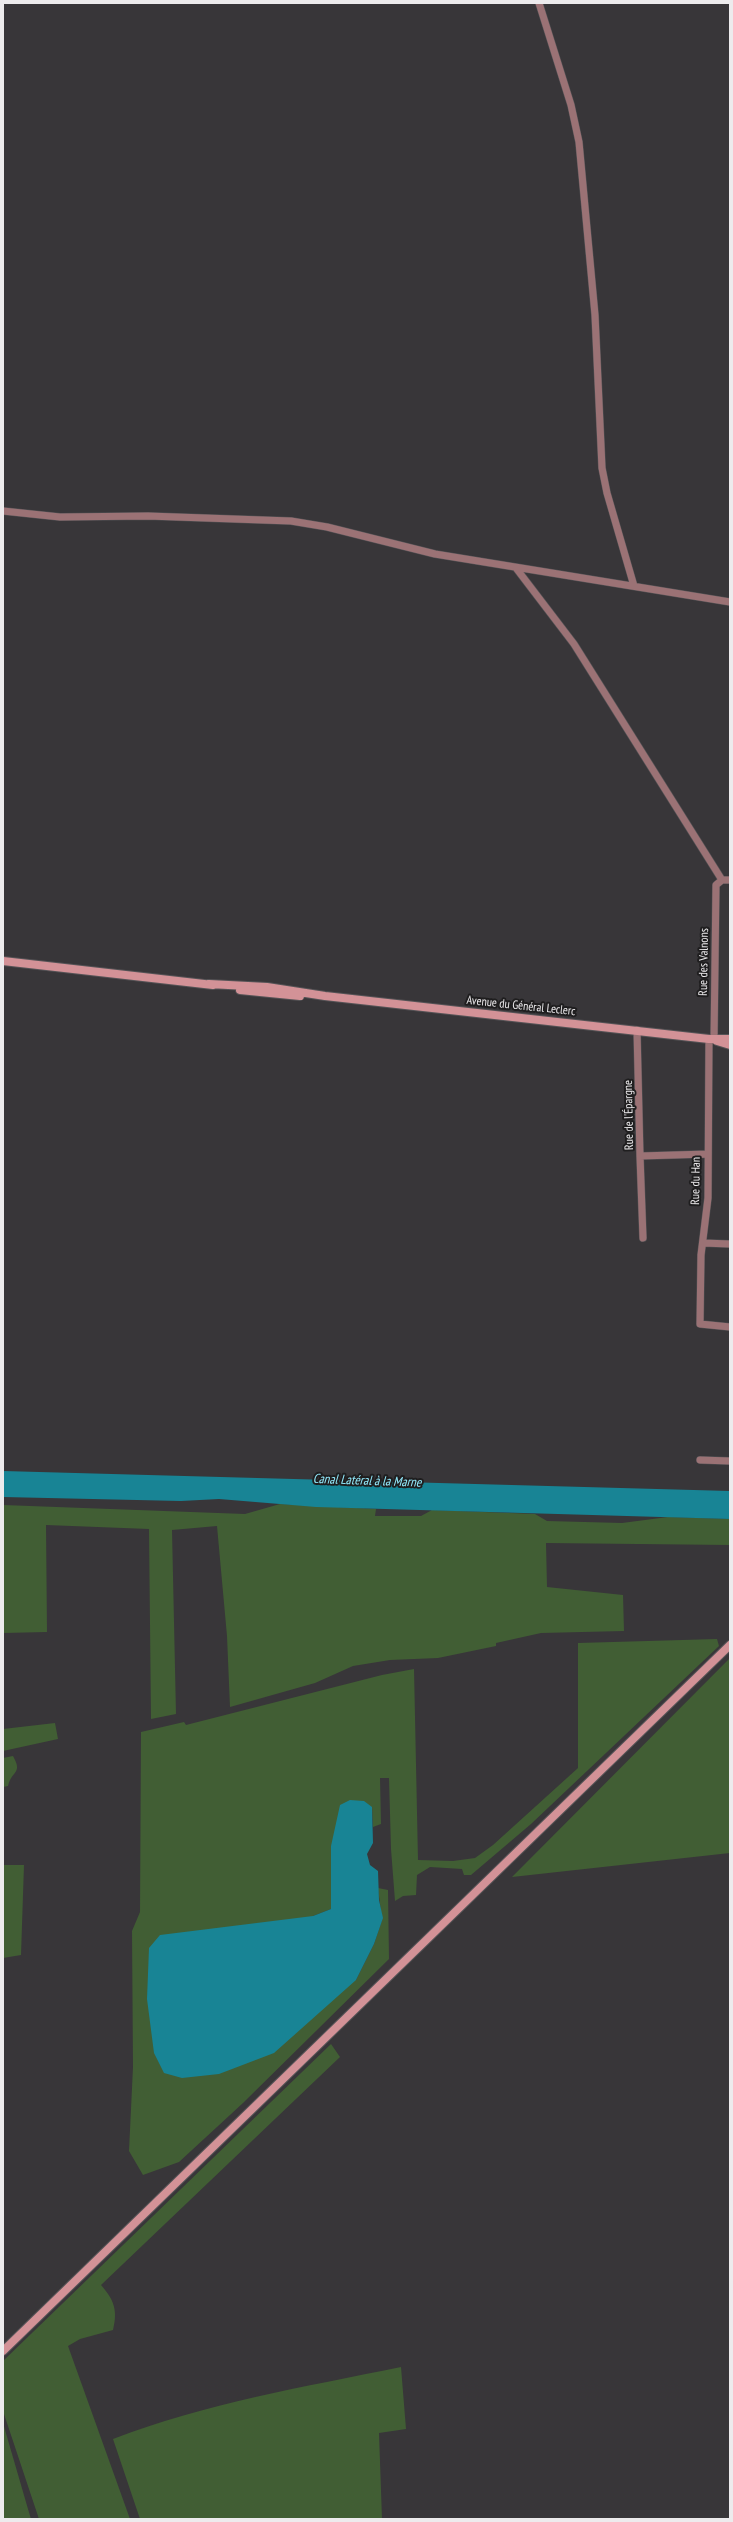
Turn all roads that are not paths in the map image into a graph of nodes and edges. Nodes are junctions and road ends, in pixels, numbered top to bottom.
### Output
1 (539, 3) edge
2 (3, 511) edge
3 (516, 568) junction
4 (634, 586) junction
5 (730, 602) edge
6 (726, 880) edge
7 (3, 961) edge
8 (637, 1030) junction
9 (712, 1039) junction
10 (730, 1039) edge
11 (730, 1045) edge
12 (708, 1154) junction
13 (640, 1156) junction
14 (642, 1238) dead end
15 (703, 1243) junction
16 (730, 1244) edge
17 (730, 1327) edge
18 (700, 1460) dead end
19 (730, 1461) edge
20 (730, 1645) edge
21 (3, 2351) edge

1 - 4 street
2 - 3 street
3 - 4 street
3 - 6 street
4 - 5 street
6 - 9 street, Rue des Valnons
7 - 8 main road, Avenue du Général Leclerc
8 - 9 main road, Avenue du Général Leclerc
8 - 13 street, Rue de l'Épargne
9 - 10 main road, Avenue du Général Leclerc
9 - 11 main road, Avenue du Général Leclerc
9 - 12 street, Rue du Han
12 - 13 street, Rue de l'Épargne
12 - 15 street, Rue du Han
13 - 14 street
15 - 16 street
15 - 17 street, Rue du Han
18 - 19 street
20 - 21 main road

